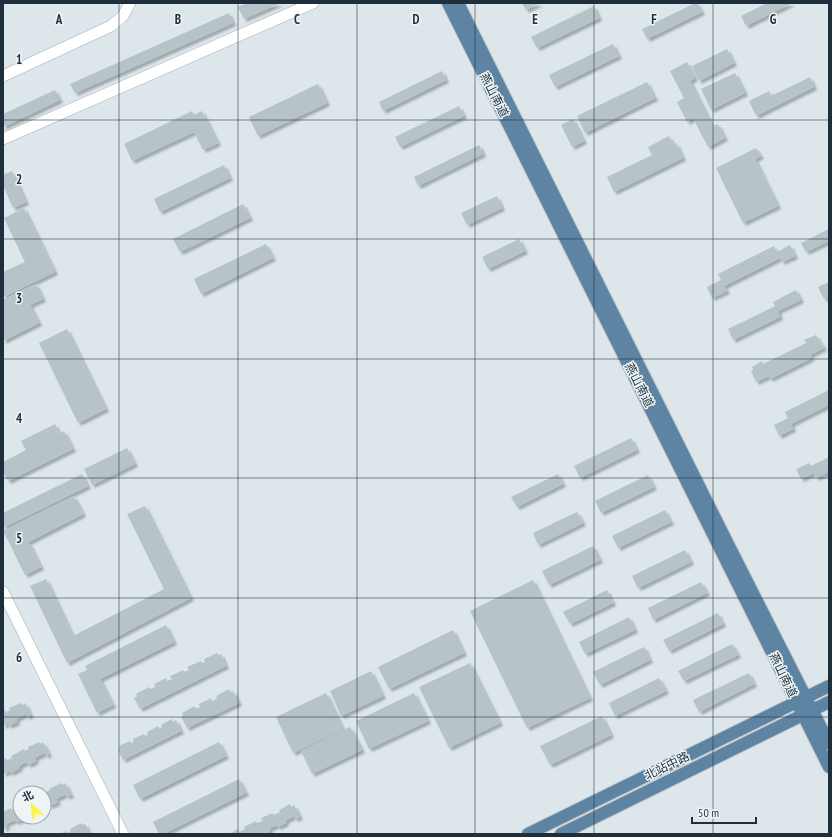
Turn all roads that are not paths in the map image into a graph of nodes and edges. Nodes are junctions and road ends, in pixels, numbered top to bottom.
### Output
1 (130, 3) edge
2 (313, 3) edge
3 (448, 3) edge
4 (458, 3) edge
5 (3, 76) edge
6 (3, 139) edge
7 (3, 592) edge
8 (829, 686) edge
9 (801, 700) junction
10 (829, 702) edge
11 (808, 713) junction
12 (829, 743) edge
13 (829, 767) edge
14 (124, 834) edge
15 (528, 834) edge
16 (561, 834) edge

1 - 5 street
2 - 6 street
3 - 9 main road, 燕山南道
4 - 9 main road, 燕山南道
7 - 14 street
8 - 9 main road, 北站中路
9 - 11 main road, 燕山南道
9 - 15 main road, 北站中路
10 - 11 main road, 北站中路
11 - 12 main road, 燕山南道
11 - 13 main road, 燕山南道
11 - 16 main road, 北站中路

